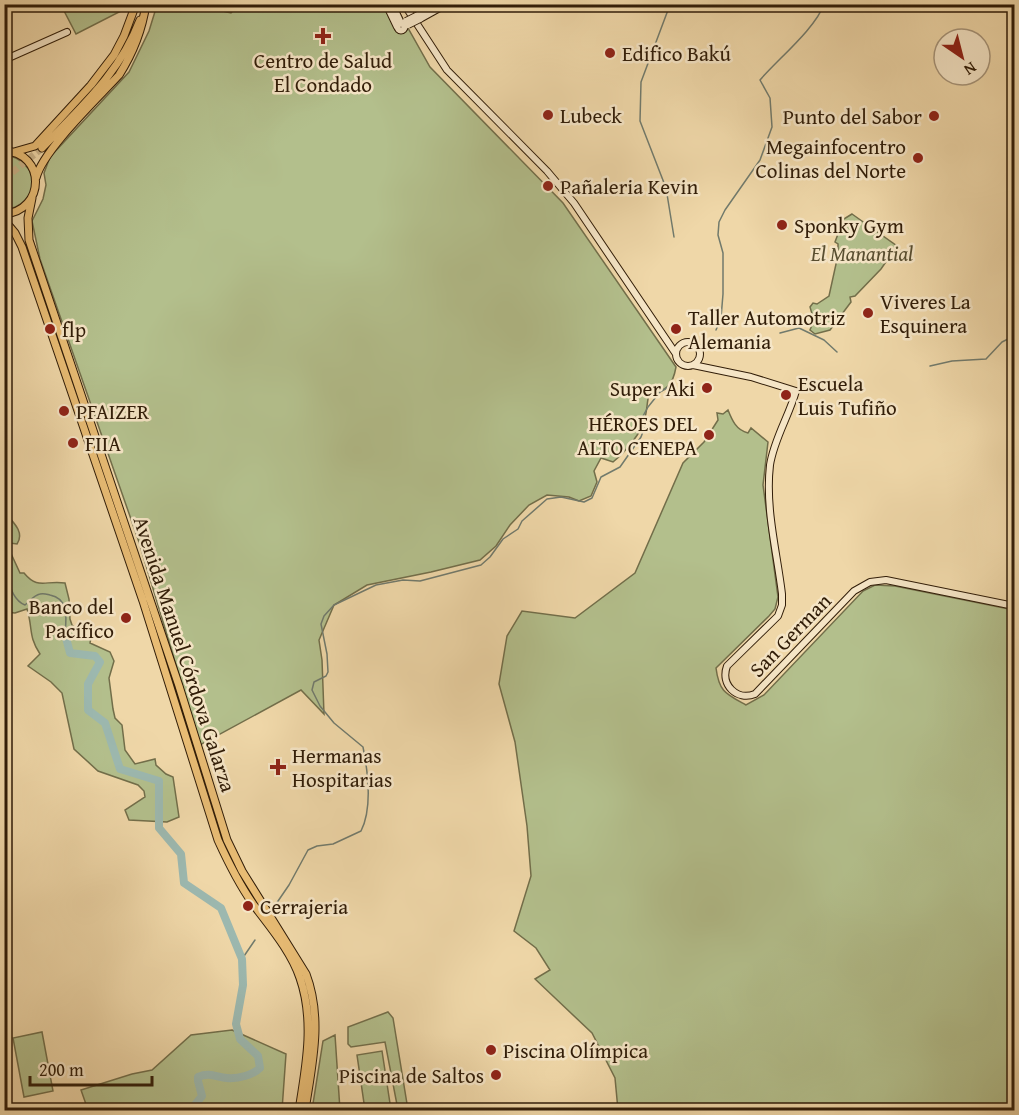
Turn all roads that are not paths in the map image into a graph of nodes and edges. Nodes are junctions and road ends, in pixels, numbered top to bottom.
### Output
1 (137, 4) edge
2 (146, 4) edge
3 (386, 4) edge
4 (392, 4) edge
5 (404, 4) edge
6 (435, 4) edge
7 (447, 4) edge
8 (419, 17) junction
9 (404, 24) junction
10 (67, 32) dead end
11 (4, 60) edge
12 (8, 150) edge
13 (36, 178) junction
14 (32, 198) junction
15 (4, 214) edge
16 (4, 220) edge
17 (668, 340) junction
18 (681, 344) junction
19 (676, 354) junction
20 (700, 356) junction
21 (693, 365) junction
22 (711, 367) junction
23 (124, 519) junction
24 (116, 522) junction
25 (137, 573) junction
26 (1014, 606) edge
27 (198, 749) junction
28 (188, 750) junction
29 (263, 912) junction
30 (282, 940) junction
31 (299, 1110) edge
32 (305, 1110) edge

1 - 2 main road
1 - 12 main road
2 - 13 main road, Avenida Manuel Córdova Galarza
3 - 9 main road
4 - 9 main road
5 - 17 main road
6 - 8 main road
7 - 8 main road
8 - 9 main road, bridge
10 - 11 main road
12 - 13 main road
13 - 14 main road, Avenida Manuel Córdova Galarza
14 - 15 main road
14 - 23 main road, Avenida Manuel Córdova Galarza
16 - 24 main road, Avenida Manuel Córdova Galarza
17 - 18 main road
17 - 19 main road
18 - 19 main road
18 - 20 main road
19 - 21 main road
20 - 21 main road
20 - 22 main road
21 - 22 main road
22 - 26 main road, San German
23 - 24 main road
23 - 25 main road, Avenida Manuel Córdova Galarza
24 - 25 main road, Avenida Manuel Córdova Galarza
25 - 27 main road, Avenida Manuel Córdova Galarza
25 - 28 main road, Avenida Manuel Córdova Galarza
27 - 28 main road
27 - 29 main road, Avenida Manuel Córdova Galarza
28 - 29 main road, Avenida Manuel Córdova Galarza
29 - 30 main road, Avenida Manuel Córdova Galarza
30 - 31 main road, Avenida Manuel Córdova Galarza
30 - 32 main road, Avenida Manuel Córdova Galarza

